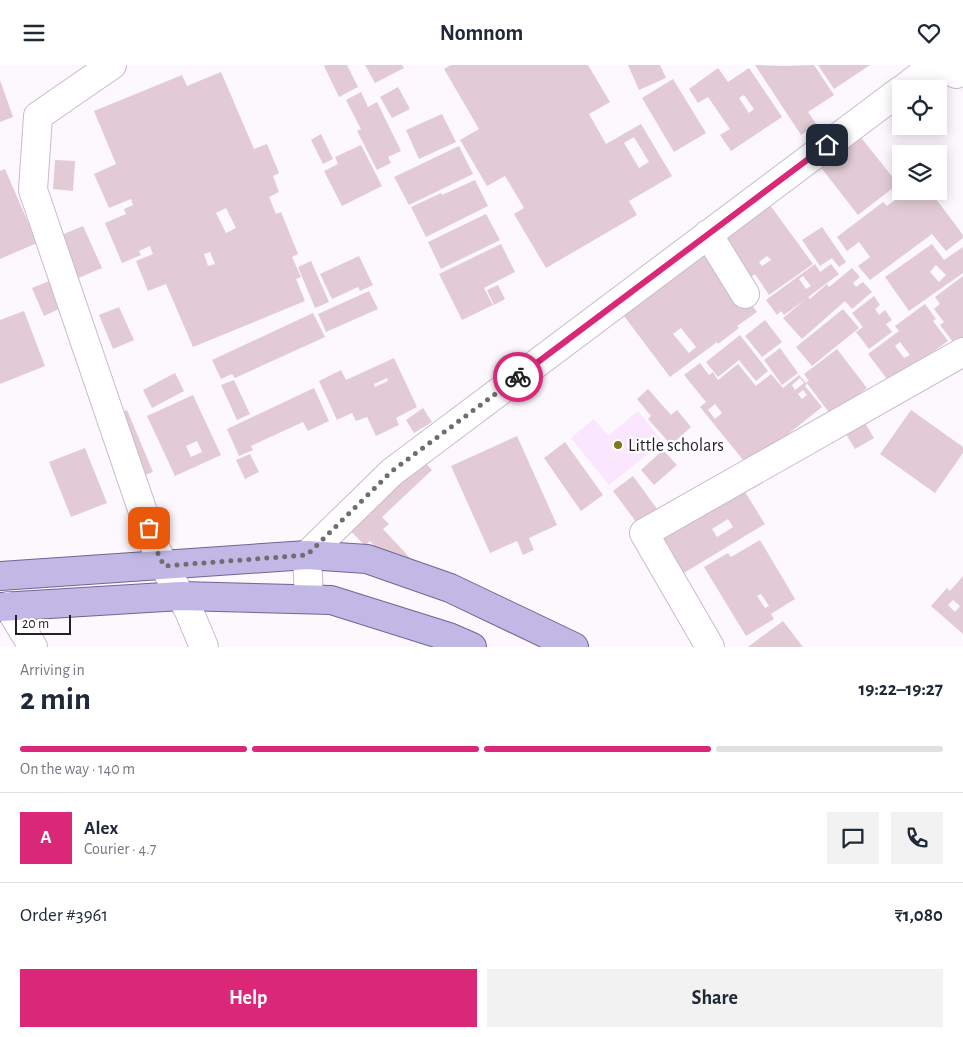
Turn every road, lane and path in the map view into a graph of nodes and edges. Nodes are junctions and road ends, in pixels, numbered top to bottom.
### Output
1 (112, 65) edge
2 (934, 65) edge
3 (939, 65) edge
4 (963, 72) edge
5 (914, 80) edge
6 (892, 96) edge
7 (708, 234) junction
8 (745, 294) dead end
9 (963, 352) edge
10 (307, 555) junction
11 (164, 566) junction
12 (0, 576) edge
13 (181, 596) junction
14 (309, 599) junction
15 (4, 606) edge
16 (33, 647) edge
17 (204, 647) edge
18 (472, 647) edge
19 (574, 647) edge
20 (710, 647) edge

1 - 11 street
2 - 5 street
3 - 4 street
6 - 7 street
7 - 8 street
7 - 10 street
9 - 20 street
10 - 11 main road
10 - 14 street
10 - 19 main road
11 - 12 main road
11 - 13 street
13 - 14 main road
13 - 15 main road
13 - 17 street
14 - 18 main road
15 - 16 street

